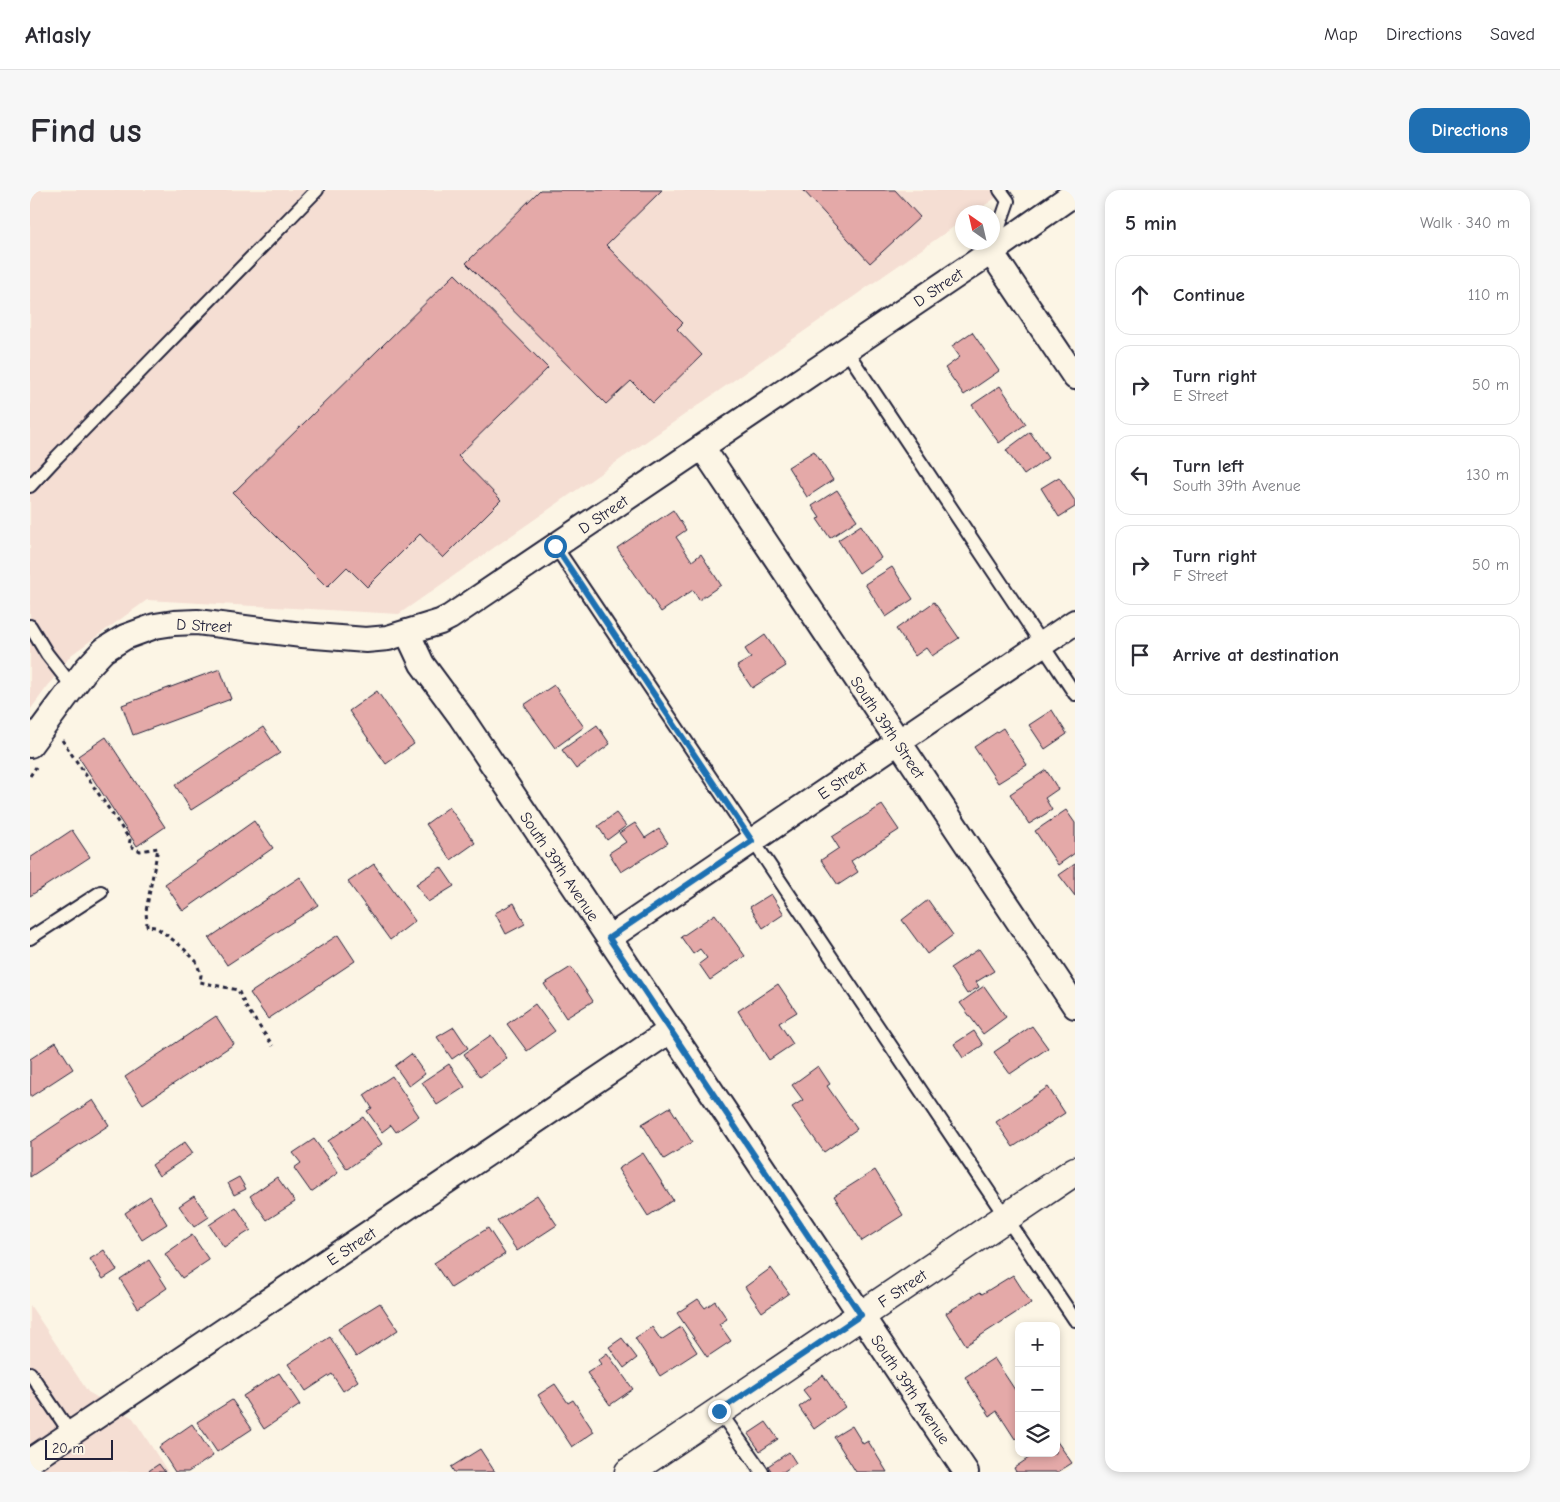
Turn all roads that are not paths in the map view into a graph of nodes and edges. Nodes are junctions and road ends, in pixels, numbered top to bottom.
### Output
1 (318, 190) edge
2 (1000, 190) edge
3 (1075, 193) edge
4 (991, 252) junction
5 (846, 350) junction
6 (1075, 377) edge
7 (702, 447) junction
8 (30, 486) edge
9 (555, 546) junction
10 (1075, 622) edge
11 (30, 626) edge
12 (407, 632) junction
13 (1042, 645) junction
14 (72, 686) junction
15 (1075, 694) edge
16 (898, 742) junction
17 (30, 745) edge
18 (752, 841) junction
19 (102, 892) dead end
20 (30, 938) edge
21 (609, 938) junction
22 (1075, 1006) edge
23 (671, 1030) junction
24 (1075, 1171) edge
25 (1007, 1218) junction
26 (861, 1315) junction
27 (1075, 1320) edge
28 (30, 1373) edge
29 (719, 1411) junction
30 (71, 1434) junction
31 (30, 1461) edge
32 (628, 1472) edge
33 (762, 1472) edge
34 (966, 1472) edge

1 - 8 lane
2 - 4 lane
3 - 4 street, D Street
4 - 5 street, D Street
4 - 6 street
5 - 7 street, D Street
5 - 13 lane
7 - 9 street, D Street
7 - 16 street, South 39th Street
9 - 12 street, D Street
9 - 18 lane
10 - 13 street, E Street
11 - 14 lane
12 - 14 street, D Street
12 - 21 street, South 39th Avenue
13 - 15 lane
13 - 16 street, E Street
14 - 17 street, D Street
16 - 18 street, E Street
16 - 22 street, South 39th Street
18 - 21 street, E Street
18 - 25 lane
19 - 20 lane
21 - 23 street, South 39th Avenue
23 - 26 street, South 39th Avenue
23 - 30 street, E Street
24 - 25 main road, F Street
25 - 26 main road, F Street
25 - 27 lane
26 - 29 main road, F Street
26 - 34 street, South 39th Avenue
28 - 30 lane
29 - 32 main road, F Street
29 - 33 lane
30 - 31 street, E Street

